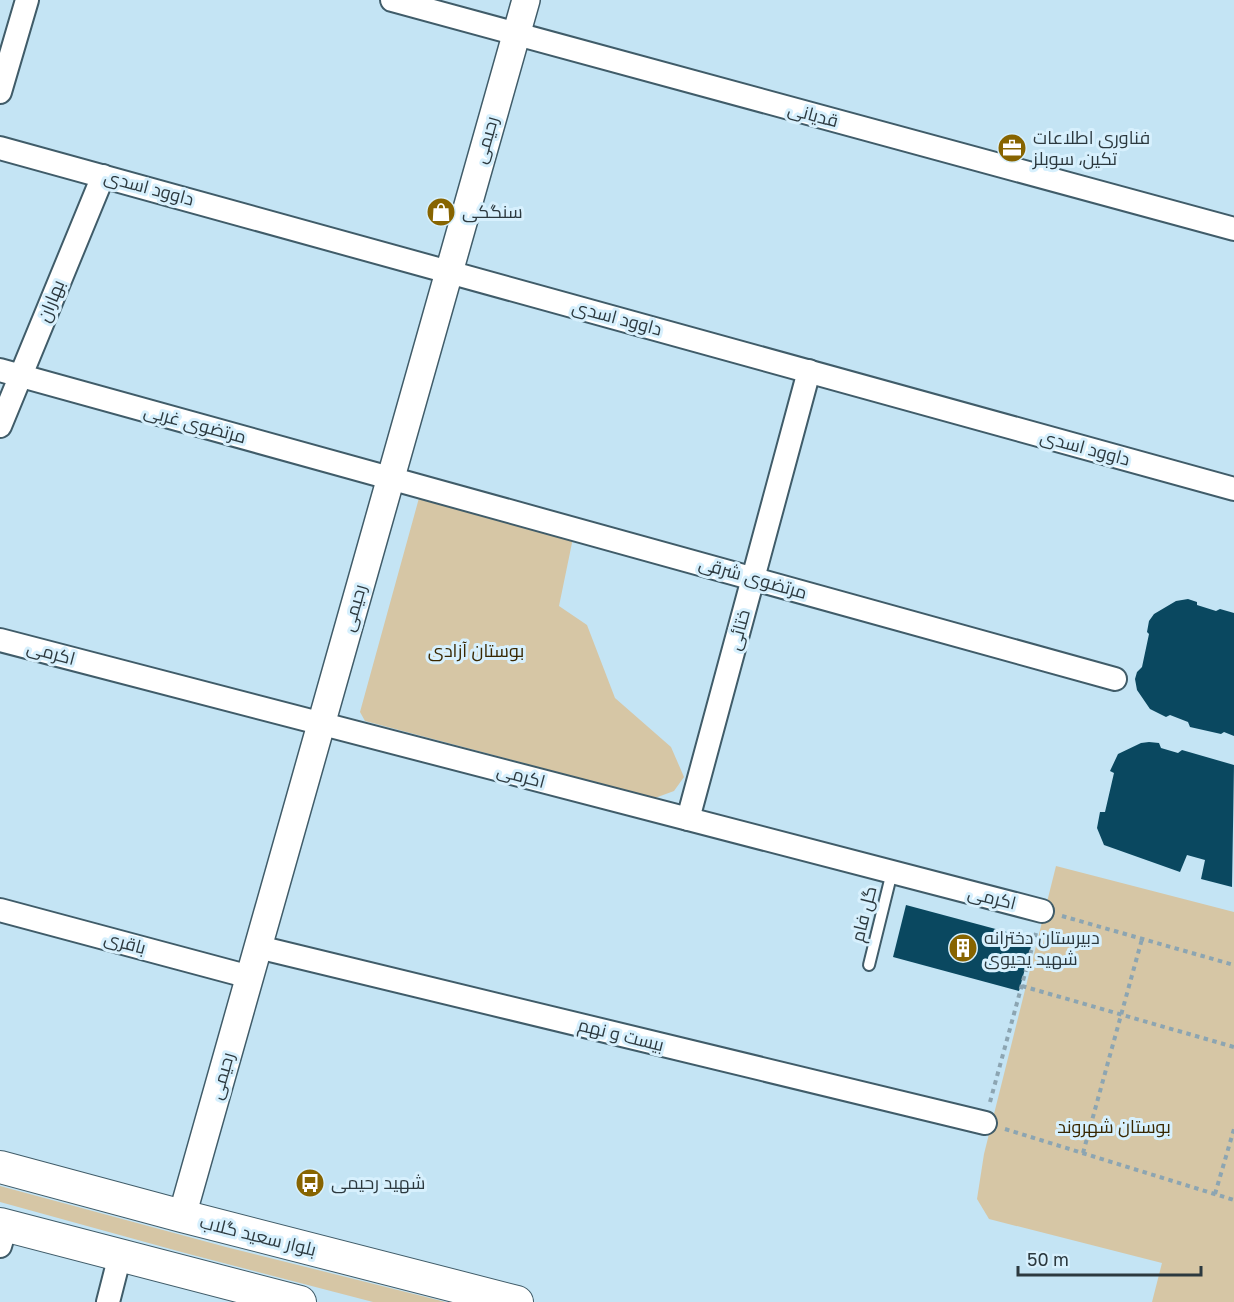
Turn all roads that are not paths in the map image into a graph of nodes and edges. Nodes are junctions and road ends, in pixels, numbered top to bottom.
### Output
1 (27, 0) edge
2 (392, 0) edge
3 (526, 0) edge
4 (516, 34) junction
5 (0, 92) edge
6 (0, 147) edge
7 (103, 176) junction
8 (1234, 229) edge
9 (449, 272) junction
10 (809, 371) junction
11 (10, 373) edge
12 (0, 426) edge
13 (391, 478) junction
14 (1234, 489) edge
15 (753, 578) junction
16 (0, 640) edge
17 (1115, 679) dead end
18 (321, 724) junction
19 (688, 819) junction
20 (892, 872) junction
21 (0, 910) edge
22 (1042, 911) road end
23 (258, 947) junction
24 (869, 965) dead end
25 (250, 977) junction
26 (985, 1123) road end
27 (0, 1167) edge
28 (182, 1216) junction
29 (2, 1232) edge
30 (120, 1256) junction
31 (108, 1302) edge
32 (300, 1302) edge
33 (517, 1302) edge

1 - 5 street
2 - 4 street, قدیانی
3 - 4 street, رحیمی
4 - 8 street, قدیانی
4 - 9 street, رحیمی
6 - 7 street, داوود اسدی
7 - 9 street, داوود اسدی
7 - 11 street, بهاران
9 - 10 street, داوود اسدی
9 - 13 street, رحیمی
10 - 14 street, داوود اسدی
10 - 15 street, ختائی
11 - 12 street, بهاران
11 - 13 street, مرتضوی غربی
13 - 15 street, مرتضوی شرقی
13 - 18 street, رحیمی
15 - 17 street, مرتضوی شرقی
15 - 19 street, ختائی
16 - 18 street, اکرمی
18 - 19 street, اکرمی
18 - 23 street, رحیمی
19 - 20 street, اکرمی
20 - 22 street, اکرمی
20 - 24 lane, گل فام
21 - 25 street, باقری
23 - 25 street, رحیمی
23 - 26 street, بیست و نهم
25 - 28 street, رحیمی
27 - 28 main road, بلوار سعید گلاب
28 - 33 main road, بلوار سعید گلاب
29 - 30 main road
30 - 31 street
30 - 32 main road

